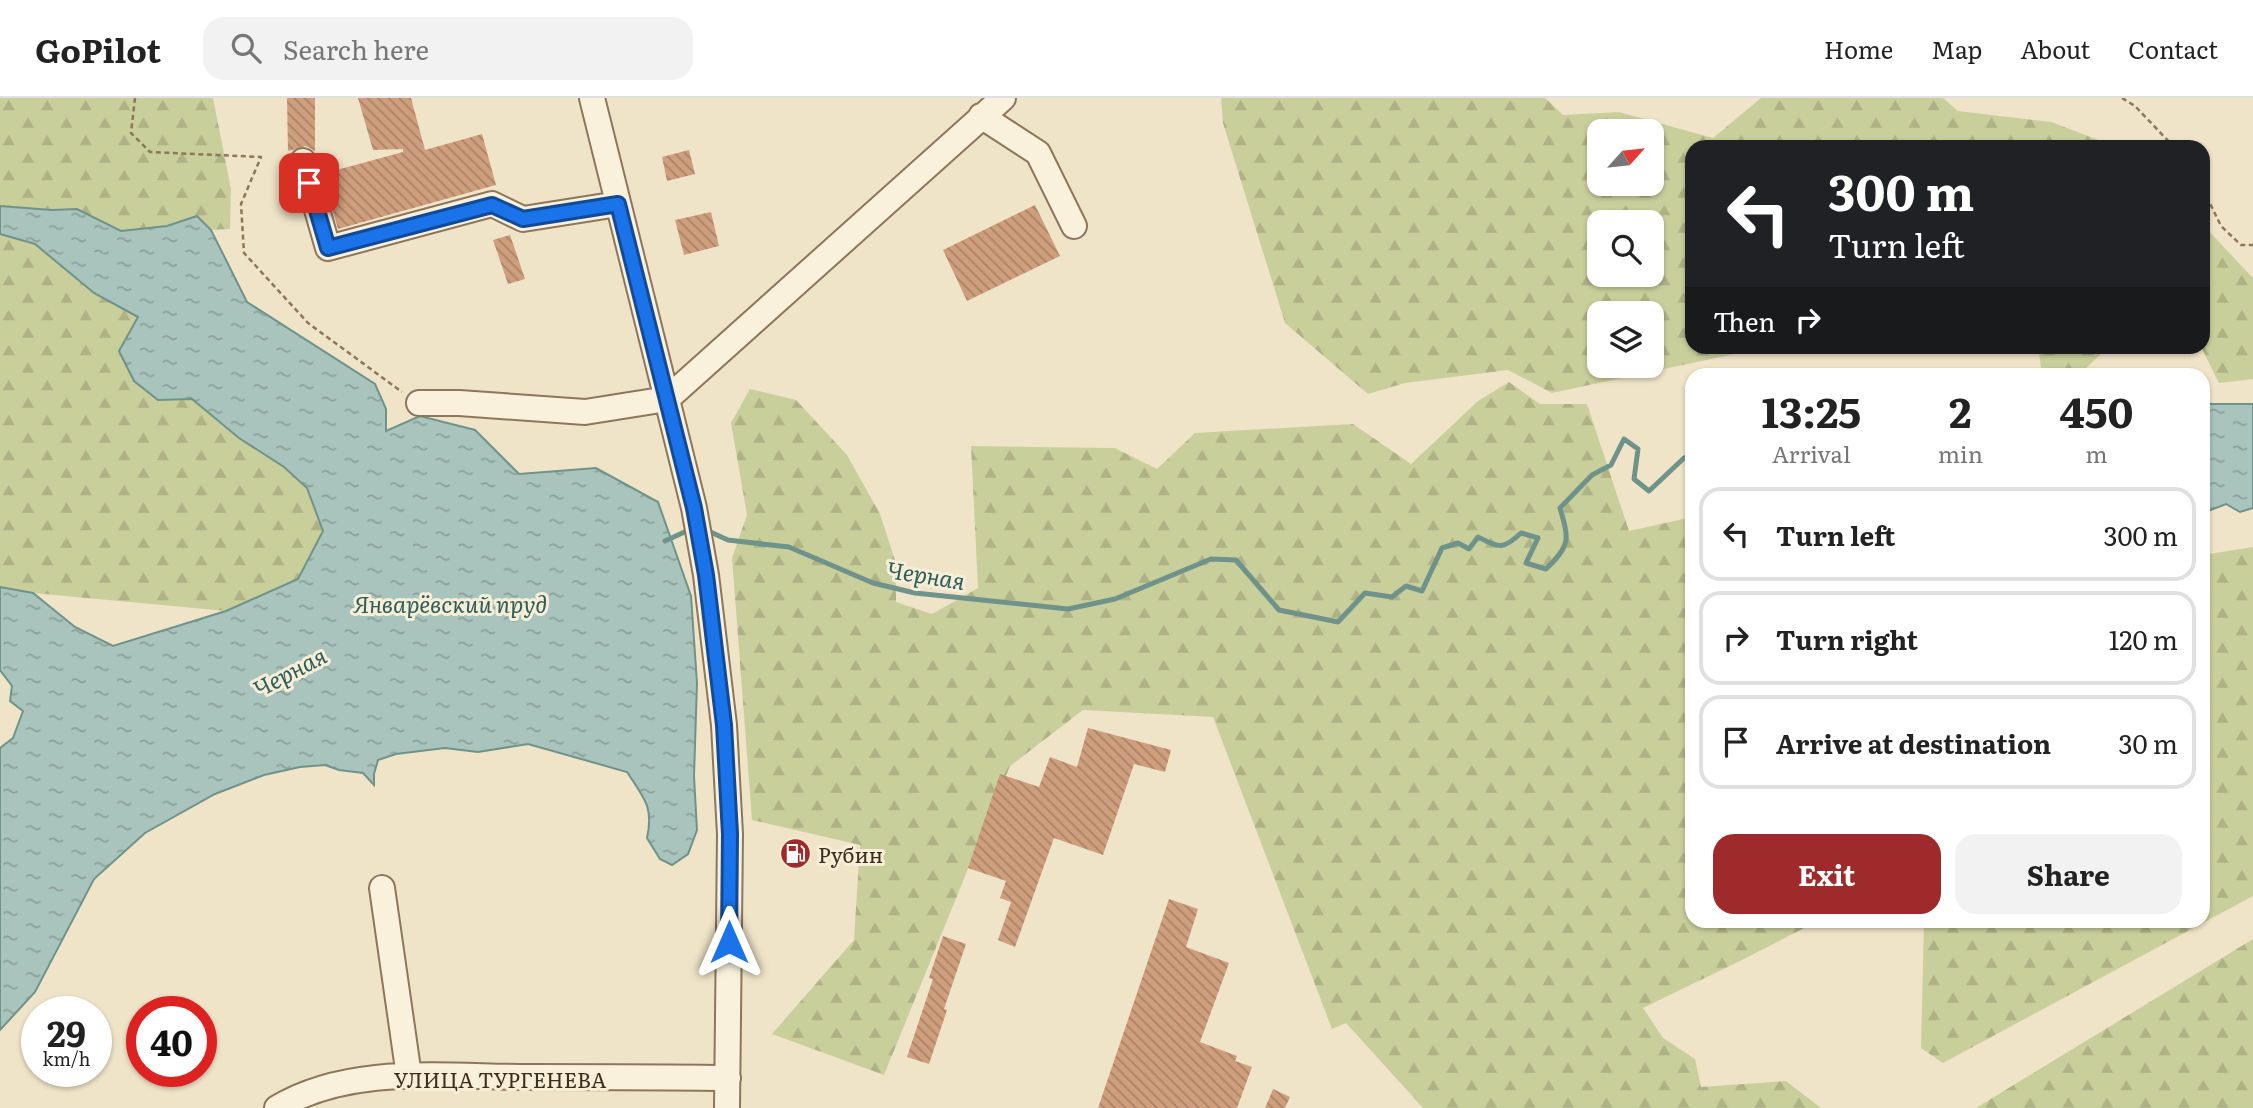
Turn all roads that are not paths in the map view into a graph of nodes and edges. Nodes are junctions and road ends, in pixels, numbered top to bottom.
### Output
1 (592, 98) edge
2 (1003, 98) edge
3 (981, 116) junction
4 (303, 161) dead end
5 (618, 204) junction
6 (1074, 226) dead end
7 (667, 399) junction
8 (419, 404) road end
9 (382, 888) dead end
10 (409, 1076) junction
11 (728, 1078) junction
12 (276, 1108) edge
13 (727, 1108) edge

1 - 5 street
2 - 3 street
3 - 6 street
3 - 7 street
4 - 5 street
5 - 7 street
7 - 8 street
7 - 11 street
9 - 10 street
10 - 11 street, УЛИЦА ТУРГЕНЕВА
10 - 12 street, УЛИЦА ТУРГЕНЕВА
11 - 13 street

